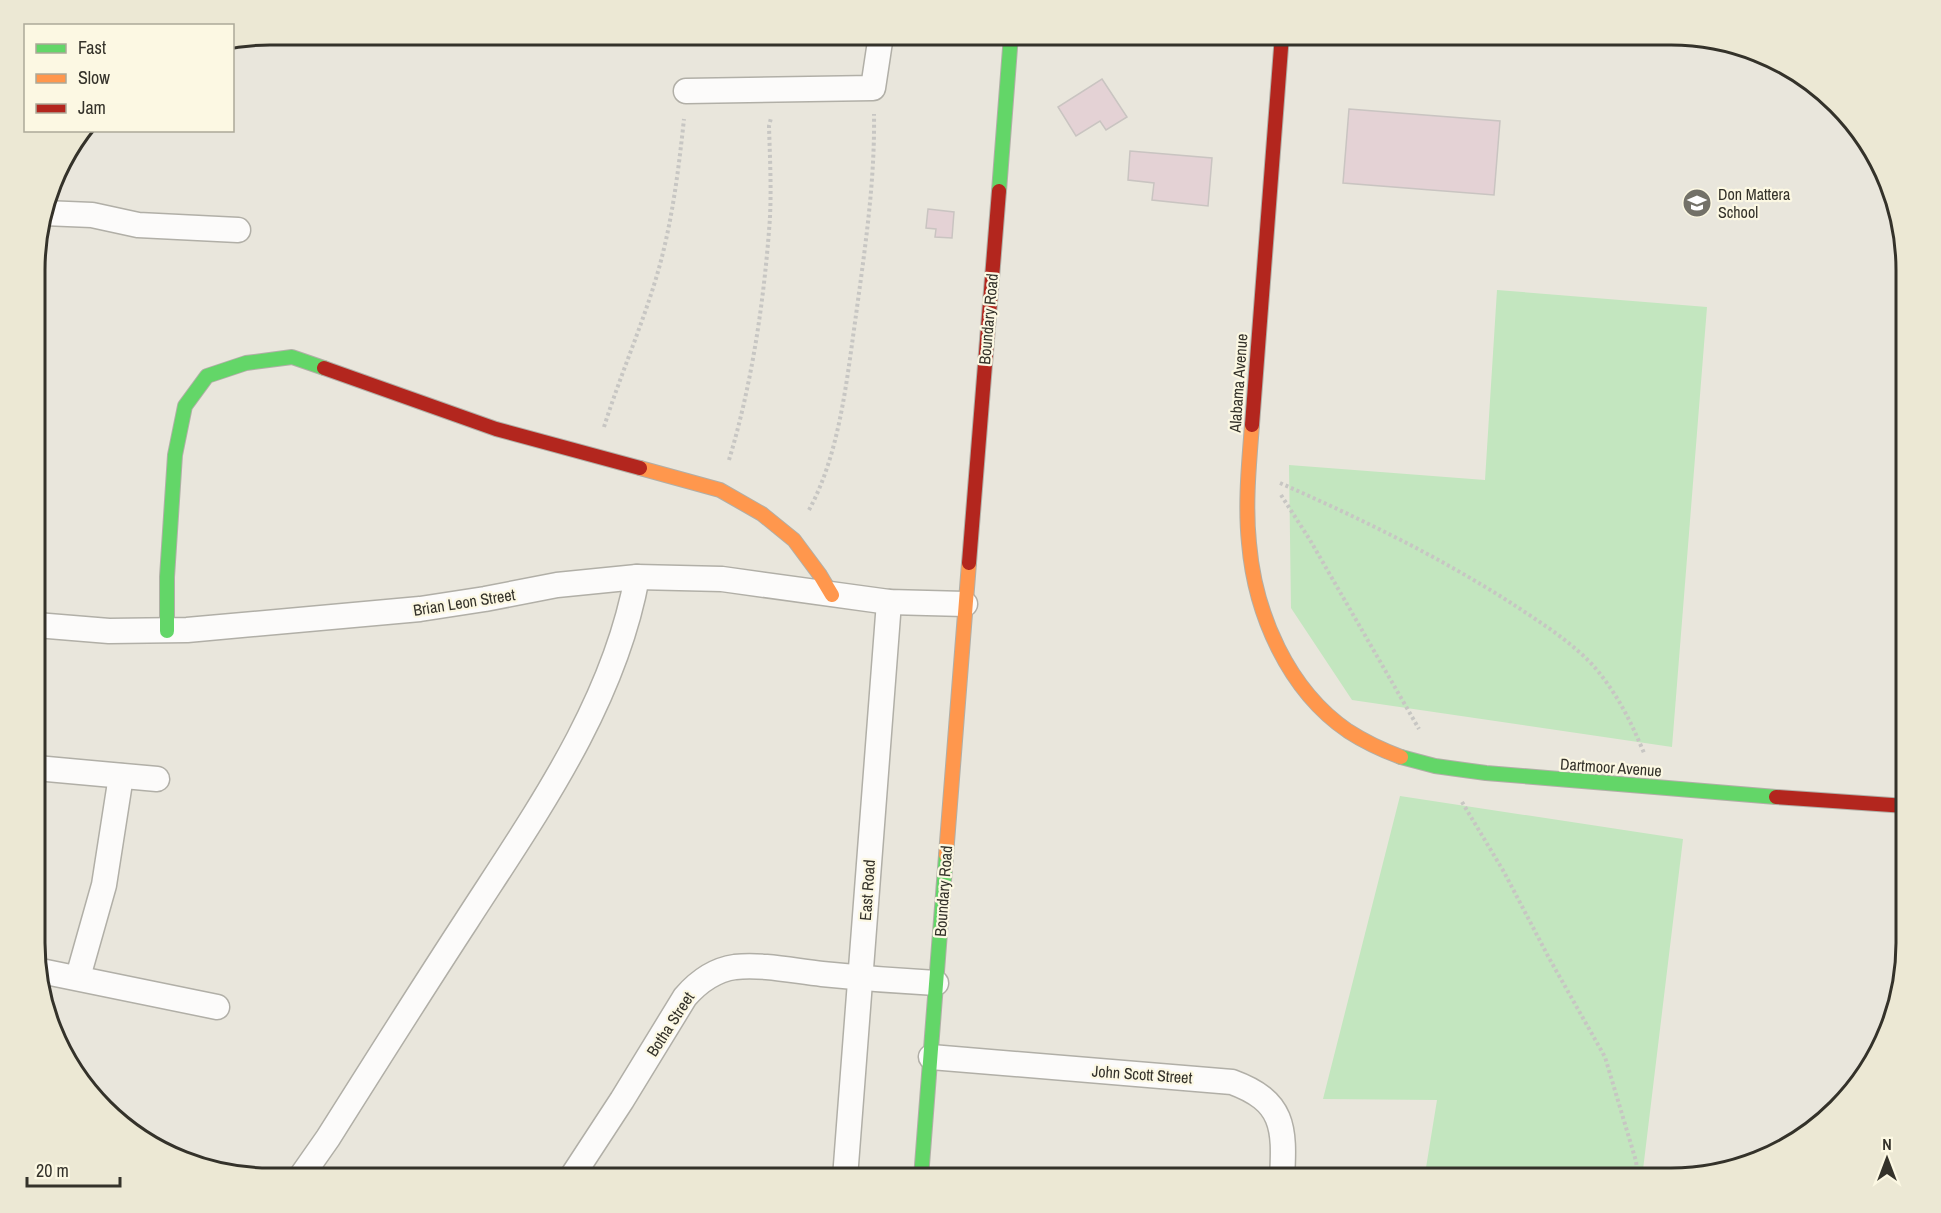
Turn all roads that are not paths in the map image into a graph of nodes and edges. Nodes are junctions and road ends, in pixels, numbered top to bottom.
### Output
1 (879, 45) edge
2 (1010, 45) edge
3 (1281, 45) edge
4 (686, 91) road end
5 (52, 213) edge
6 (238, 230) dead end
7 (637, 577) junction
8 (832, 595) junction
9 (889, 602) junction
10 (965, 603) junction
11 (45, 626) edge
12 (166, 631) junction
13 (1327, 714) joint
14 (45, 769) edge
15 (121, 776) junction
16 (157, 779) dead end
17 (1896, 805) edge
18 (47, 972) edge
19 (78, 977) junction
20 (860, 978) junction
21 (936, 983) junction
22 (217, 1007) dead end
23 (931, 1057) junction
24 (308, 1168) edge
25 (578, 1168) edge
26 (846, 1168) edge
27 (922, 1168) edge
28 (1282, 1168) edge

1 - 4 street
2 - 10 street, Boundary Road
3 - 13 street, Alabama Avenue
5 - 6 street
7 - 8 street, Brian Leon Street
7 - 12 street, Brian Leon Street
7 - 24 street
8 - 9 street, Brian Leon Street
8 - 12 street
9 - 10 street
9 - 20 street, East Road
10 - 21 street, Boundary Road
11 - 12 street, Brian Leon Street
13 - 17 street, Dartmoor Avenue
14 - 15 street
15 - 16 street
15 - 19 street
18 - 19 street
19 - 22 street
20 - 21 street, Botha Street
20 - 25 street, Botha Street
20 - 26 street, East Road
21 - 23 street, Boundary Road
23 - 27 street, Boundary Road
23 - 28 street, John Scott Street

